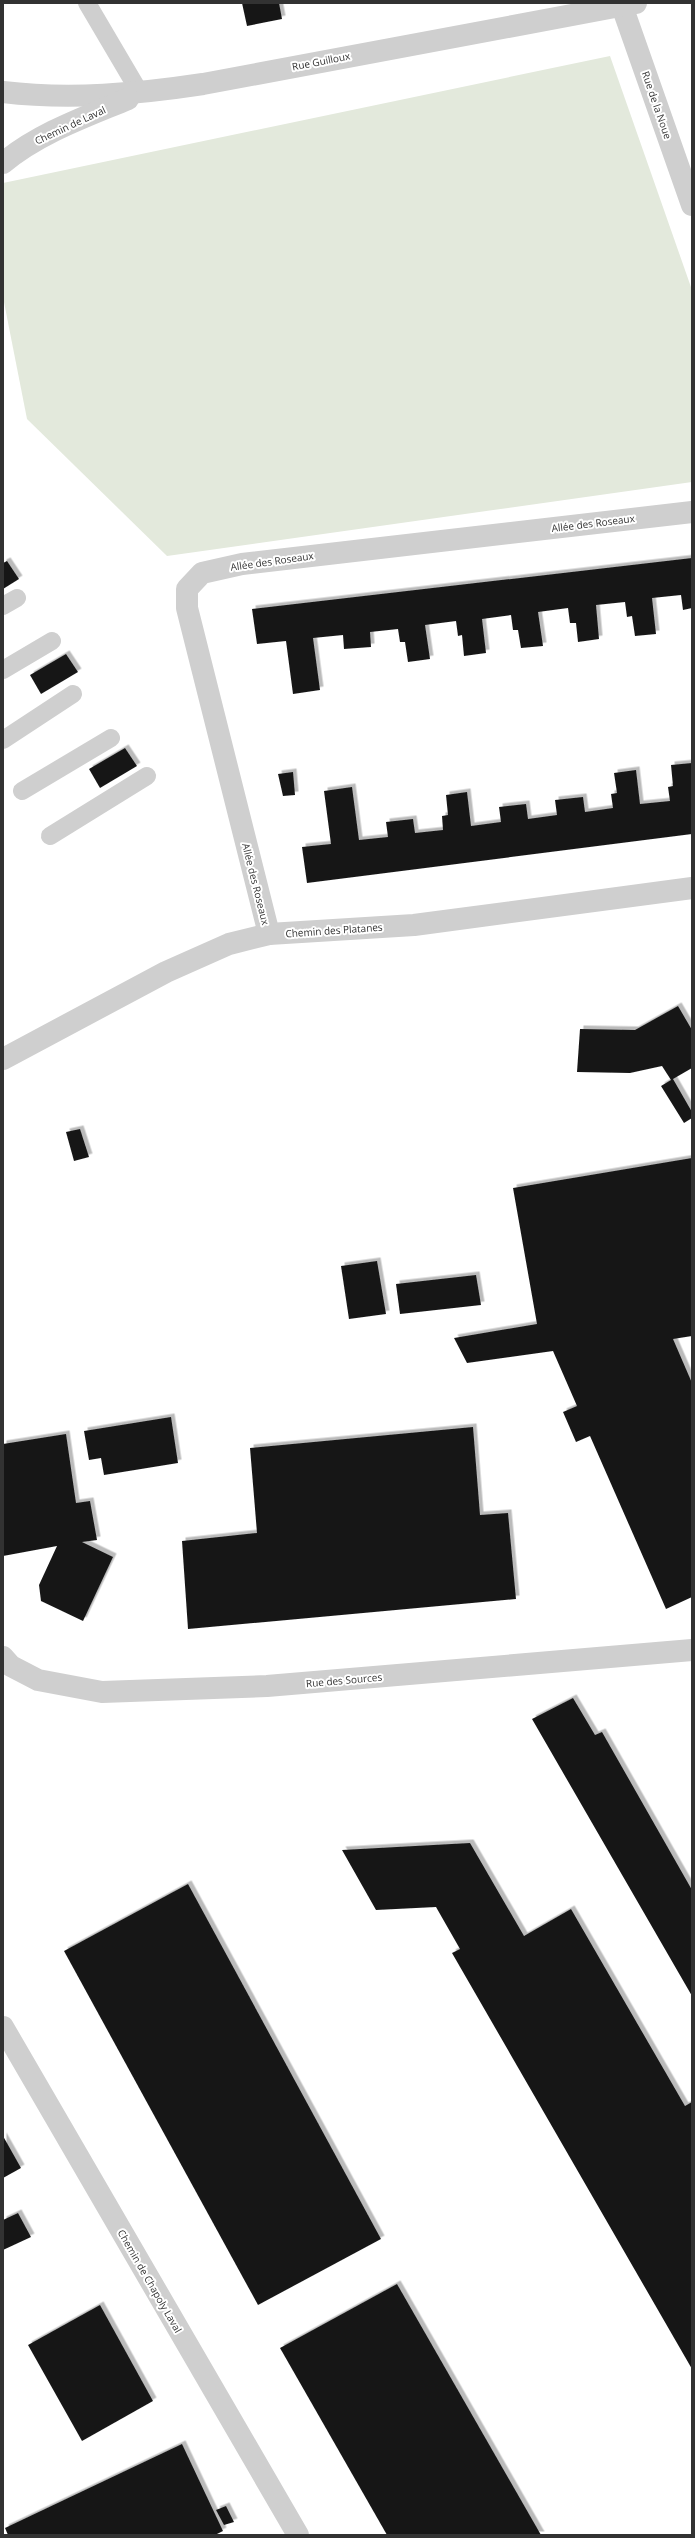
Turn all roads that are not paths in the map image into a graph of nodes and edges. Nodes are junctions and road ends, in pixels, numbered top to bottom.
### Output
1 (87, 3) edge
2 (629, 4) edge
3 (3, 92) edge
4 (140, 93) junction
5 (3, 163) edge
6 (692, 205) edge
7 (692, 512) edge
8 (52, 641) dead end
9 (3, 670) edge
10 (73, 694) dead end
11 (111, 738) dead end
12 (3, 740) edge
13 (147, 776) dead end
14 (22, 791) dead end
15 (50, 836) dead end
16 (692, 888) edge
17 (269, 934) junction
18 (3, 1059) edge
19 (692, 1650) edge
20 (6, 1668) edge
21 (3, 2027) edge
22 (298, 2535) edge

1 - 4 lane
2 - 4 street, Rue Guilloux
2 - 6 street, Rue de la Noue
3 - 4 street, Rue Guilloux
4 - 5 street, Chemin de Laval
7 - 17 street, Allée des Roseaux
8 - 9 lane
10 - 12 lane
11 - 14 lane
13 - 15 lane
16 - 17 street, Chemin des Platanes
17 - 18 street, Chemin des Platanes
19 - 20 street, Rue des Sources
21 - 22 street, Chemin de Chapoly Laval

